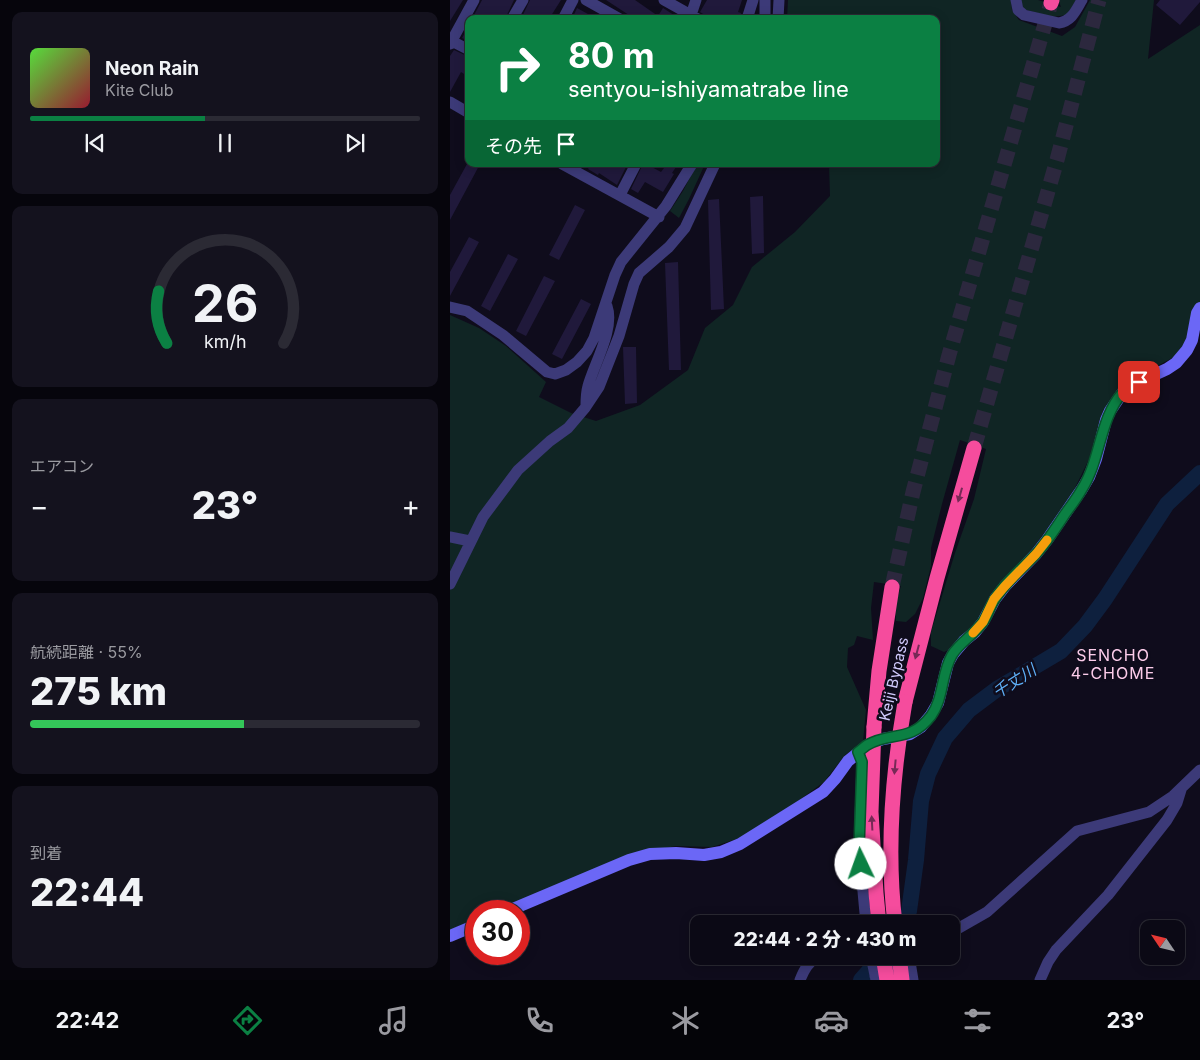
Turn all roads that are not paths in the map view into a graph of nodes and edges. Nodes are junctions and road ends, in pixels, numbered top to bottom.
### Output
1 (474, 0) edge
2 (522, 0) edge
3 (573, 0) edge
4 (586, 0) edge
5 (664, 0) edge
6 (696, 0) edge
7 (753, 0) edge
8 (765, 0) edge
9 (779, 0) edge
10 (1016, 0) edge
11 (1082, 0) edge
12 (466, 15) edge
13 (514, 15) edge
14 (565, 15) edge
15 (611, 15) edge
16 (690, 15) edge
17 (694, 15) edge
18 (748, 15) edge
19 (765, 15) edge
20 (778, 15) edge
21 (465, 16) edge
22 (451, 42) edge
23 (465, 48) edge
24 (450, 102) edge
25 (465, 110) edge
26 (634, 167) edge
27 (690, 167) edge
28 (714, 167) edge
29 (582, 168) edge
30 (620, 196) junction
31 (659, 217) junction
32 (606, 303) junction
33 (450, 307) edge
34 (1200, 308) edge
35 (585, 408) junction
36 (974, 448) tunnel mouth
37 (450, 538) edge
38 (470, 541) junction
39 (450, 584) edge
40 (892, 587) tunnel mouth
41 (858, 752) junction
42 (1200, 770) edge
43 (1182, 788) junction
44 (530, 902) edge
45 (865, 915) edge
46 (878, 915) edge
47 (894, 915) edge
48 (960, 928) edge
49 (465, 930) edge
50 (450, 936) edge
51 (808, 965) edge
52 (874, 965) edge
53 (897, 965) edge
54 (905, 965) edge
55 (908, 965) edge
56 (878, 977) edge
57 (800, 980) edge
58 (902, 980) edge
59 (913, 980) edge
60 (1040, 980) edge

1 - 12 street
2 - 13 street
3 - 14 street
4 - 15 street
5 - 16 street
6 - 17 street
7 - 18 street
8 - 19 street
9 - 20 street
10 - 11 street
21 - 22 street
22 - 23 street
24 - 25 street
26 - 30 street
27 - 31 street
28 - 35 street
29 - 30 street
30 - 31 street
31 - 32 street
32 - 33 street
32 - 35 street
34 - 41 main road
35 - 38 street
36 -> 47 highway, Keiji Bypass, bridge
37 - 38 street
38 - 39 street
46 -> 40 highway, Keiji Bypass, bridge
41 - 44 main road
41 - 45 street
42 - 43 street
43 - 48 street
43 - 60 street
49 - 50 main road
51 - 57 street
52 - 56 street
53 - 56 street
54 - 58 highway, bridge
55 - 59 street

